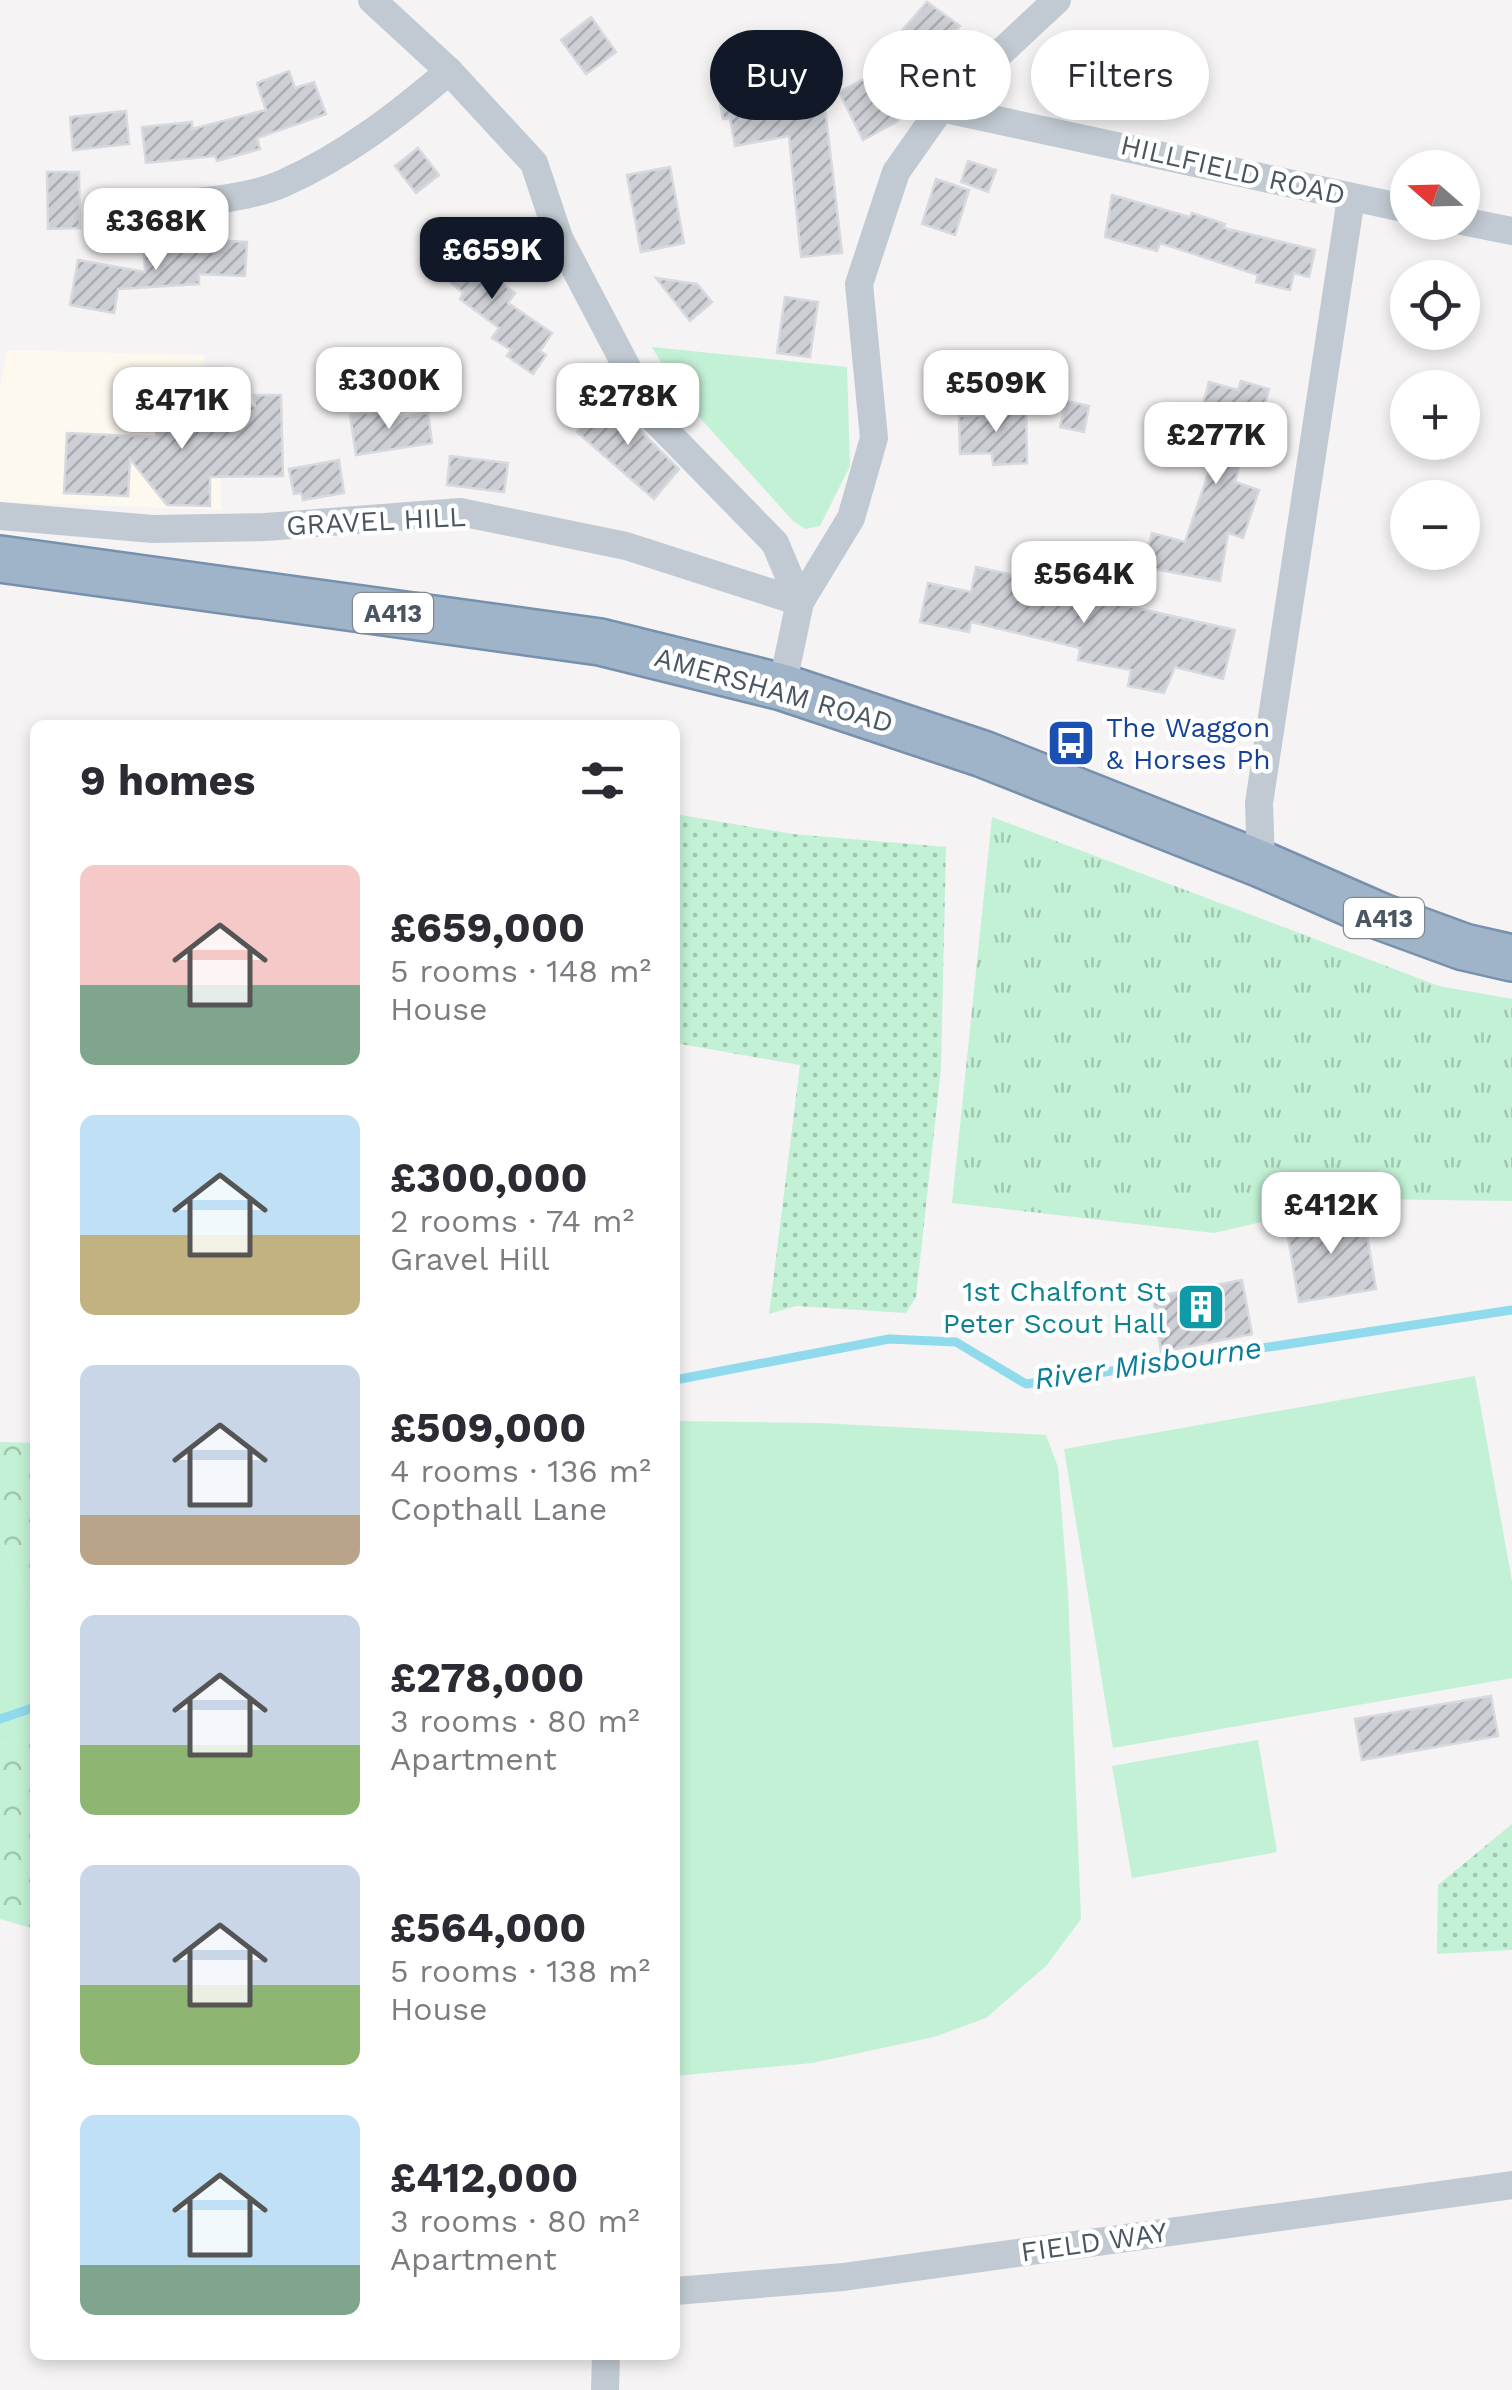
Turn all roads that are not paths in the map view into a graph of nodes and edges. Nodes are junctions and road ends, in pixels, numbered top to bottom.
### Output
1 (372, 0) edge
2 (1057, 0) edge
3 (1011, 43) edge
4 (450, 71) junction
5 (933, 120) edge
6 (996, 120) edge
7 (1351, 198) junction
8 (1390, 206) edge
9 (125, 207) dead end
10 (1480, 225) edge
11 (1512, 232) edge
12 (560, 238) junction
13 (526, 248) dead end
14 (0, 516) edge
15 (0, 559) edge
16 (800, 602) junction
17 (782, 688) junction
18 (1262, 864) junction
19 (1512, 958) edge
20 (1512, 2185) edge
21 (680, 2291) edge
22 (606, 2360) edge
23 (605, 2390) edge

1 - 4 street
2 - 3 street
4 - 9 street
4 - 12 street
5 - 16 street
6 - 7 street, HILLFIELD ROAD
7 - 8 street, HILLFIELD ROAD
7 - 18 street
10 - 11 street
12 - 13 street
12 - 16 street
14 - 16 street, GRAVEL HILL
15 - 17 highway, AMERSHAM ROAD / A413
16 - 17 street
17 - 18 highway, AMERSHAM ROAD / A413
18 - 19 highway, AMERSHAM ROAD / A413
20 - 21 street, FIELD WAY
22 - 23 street

